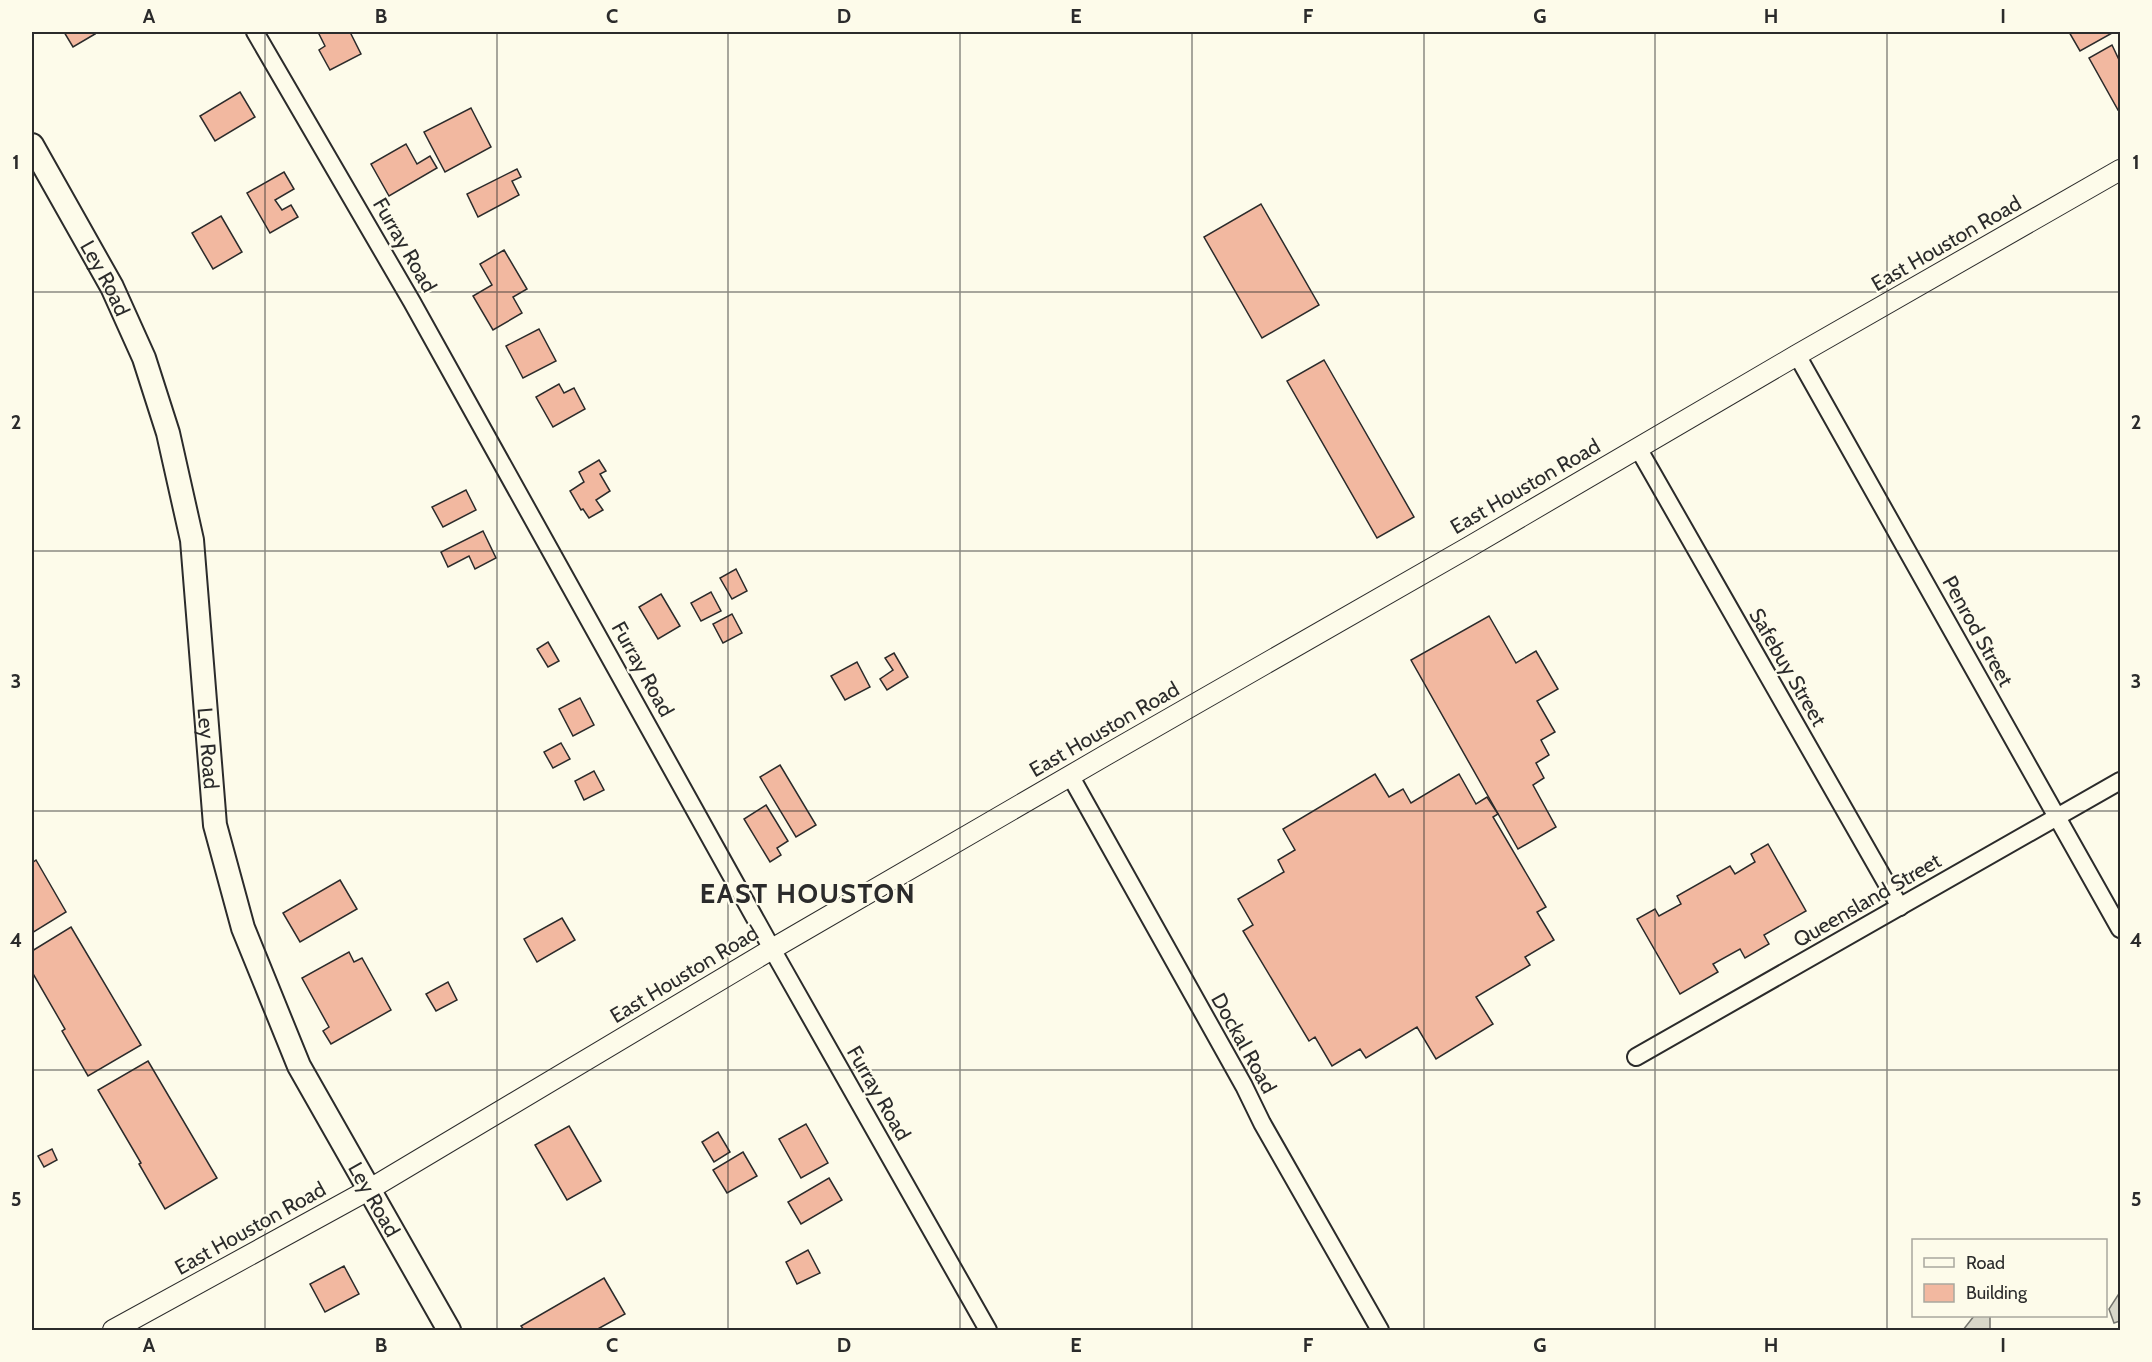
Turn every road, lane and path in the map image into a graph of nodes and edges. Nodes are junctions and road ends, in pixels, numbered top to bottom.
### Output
1 (255, 32) edge
2 (32, 146) edge
3 (2121, 170) edge
4 (1797, 355) junction
5 (1638, 448) junction
6 (1071, 777) junction
7 (2121, 781) edge
8 (2057, 816) junction
9 (1900, 907) junction
10 (2121, 929) edge
11 (772, 949) junction
12 (1636, 1057) dead end
13 (370, 1189) junction
14 (113, 1330) edge
15 (449, 1330) edge
16 (988, 1330) edge
17 (1380, 1330) edge

1 - 11 street, Furray Road
2 - 13 main road, Ley Road
3 - 4 street, East Houston Road
4 - 5 street, East Houston Road
4 - 8 street, Penrod Street
5 - 6 street, East Houston Road
5 - 9 street, Safebuy Street
6 - 11 street, East Houston Road
6 - 17 street, Dockal Road
7 - 8 street, Queensland Street
8 - 9 street, Queensland Street
8 - 10 street, Penrod Street
9 - 12 street, Queensland Street
11 - 13 street, East Houston Road
11 - 16 street, Furray Road
13 - 14 street, East Houston Road
13 - 15 main road, Ley Road

